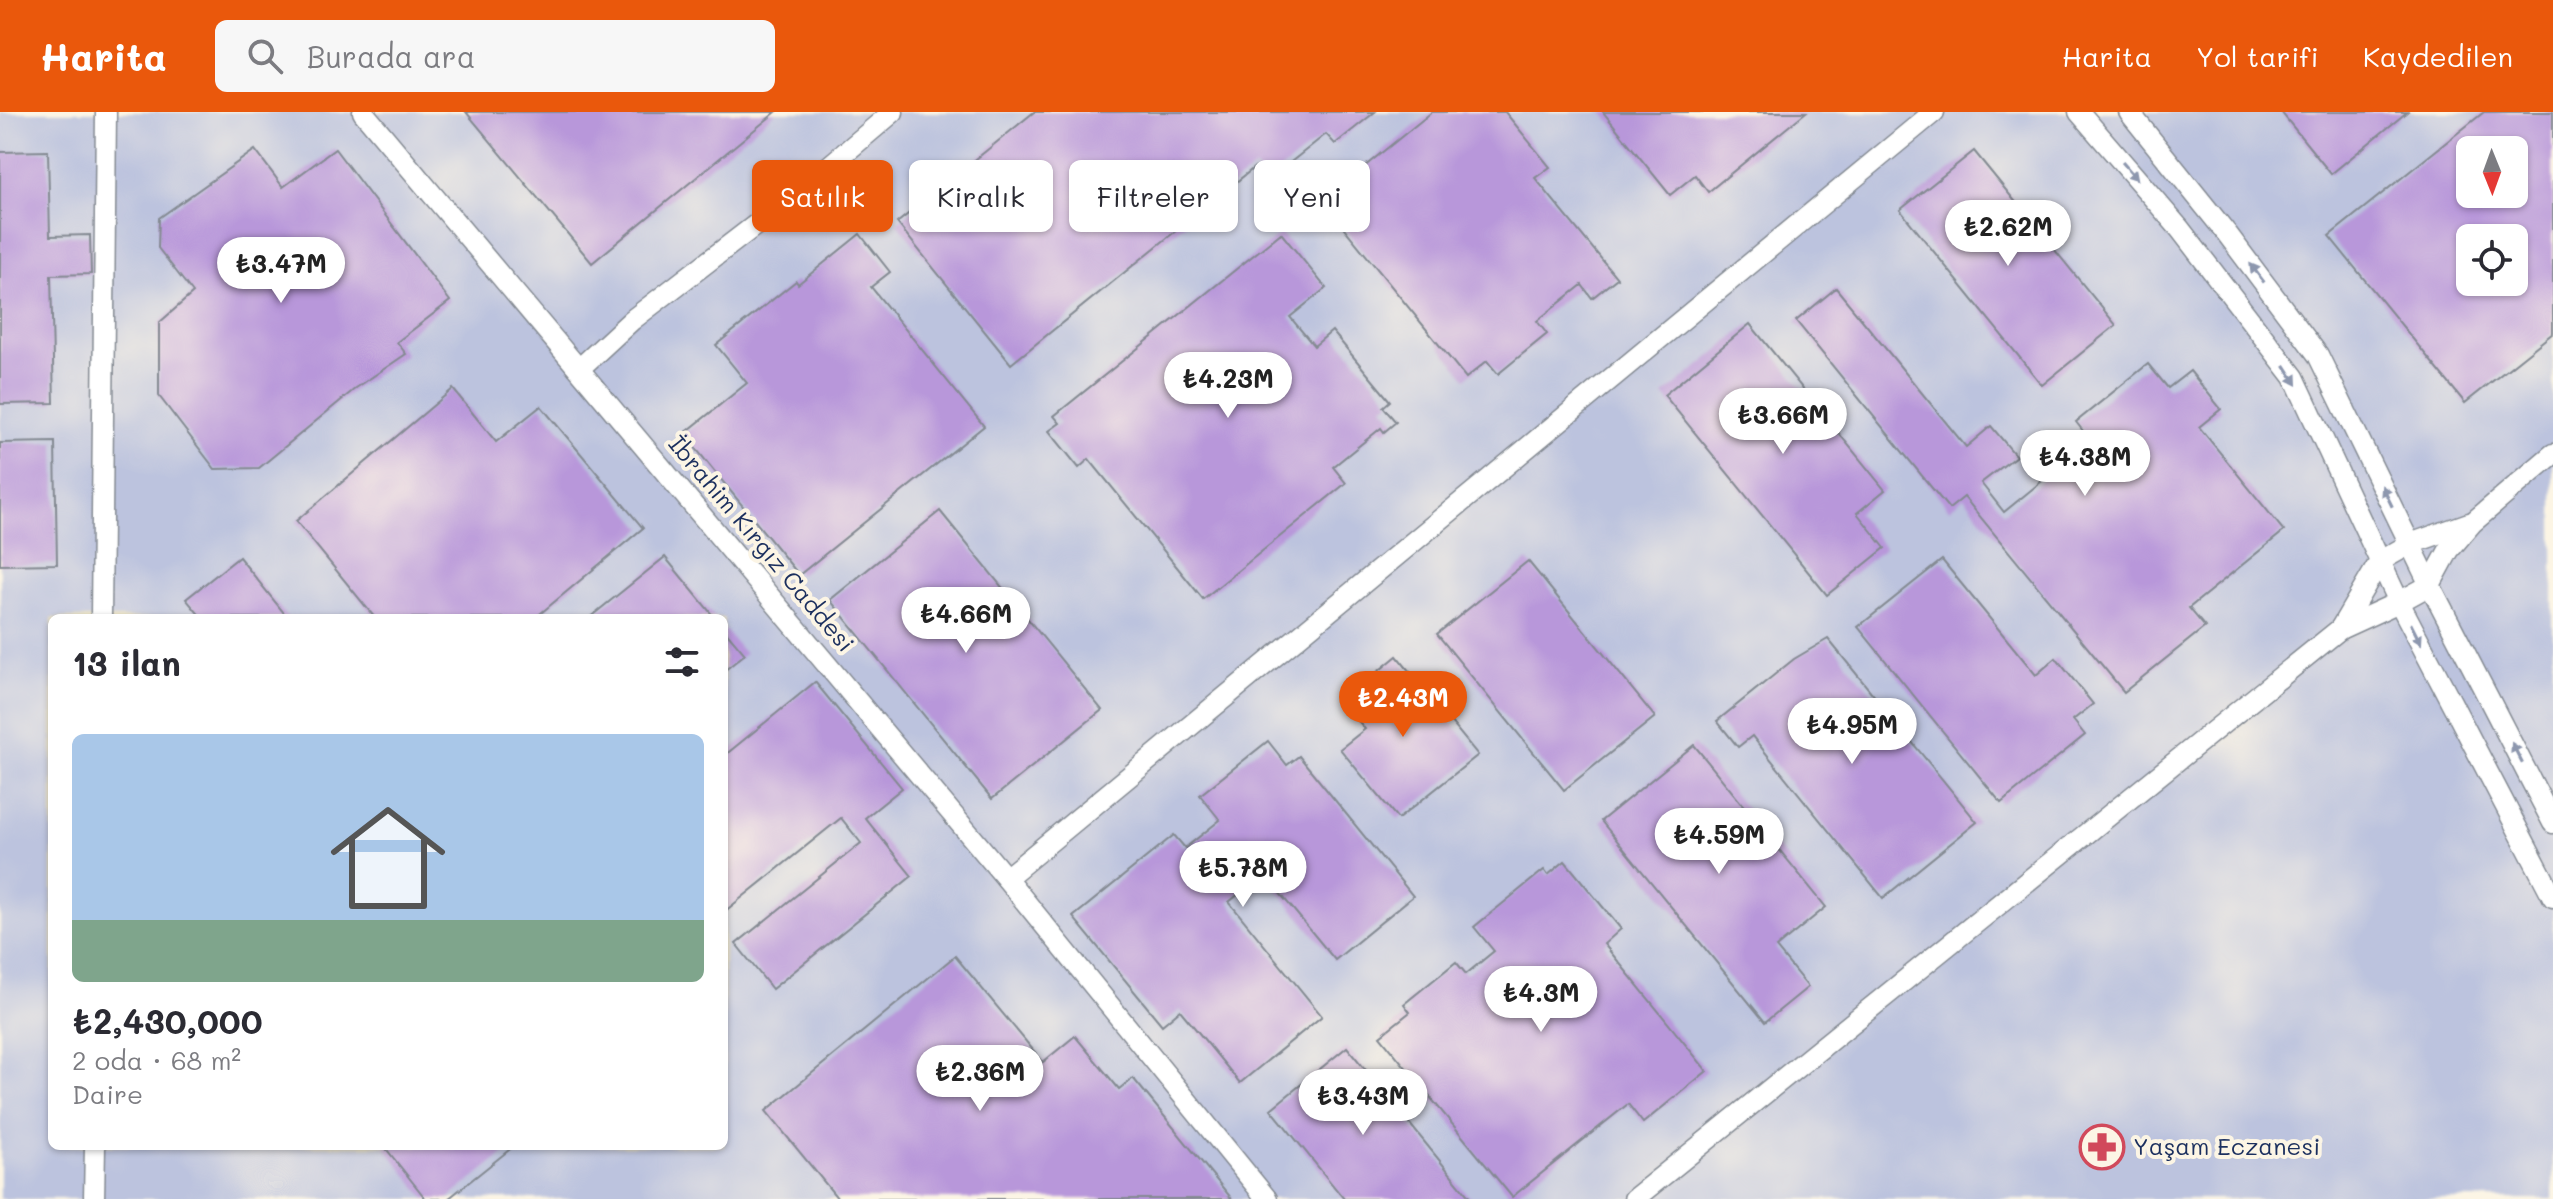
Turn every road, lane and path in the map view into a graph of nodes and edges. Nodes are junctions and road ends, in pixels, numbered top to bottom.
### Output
1 (106, 112) edge
2 (363, 112) edge
3 (893, 112) edge
4 (1934, 112) edge
5 (2079, 112) edge
6 (2129, 112) edge
7 (580, 368) junction
8 (2553, 454) edge
9 (2472, 523) junction
10 (2410, 544) junction
11 (2380, 561) junction
12 (2430, 585) junction
13 (2399, 602) junction
14 (101, 614) edge
15 (2340, 629) junction
16 (2553, 823) edge
17 (1006, 878) junction
18 (2553, 897) edge
19 (95, 1150) edge
20 (94, 1199) edge
21 (1267, 1199) edge
22 (1634, 1199) edge

1 - 14 street
2 - 7 street, İbrahim Kırgız Caddesi
3 - 7 street
4 - 17 street
5 -> 11 street
10 -> 6 street
7 - 17 street, İbrahim Kırgız Caddesi
8 - 9 street
9 - 10 street
9 - 12 street
10 - 11 street
10 - 12 street
11 - 13 street
11 - 15 street
12 - 13 street
16 -> 12 street
13 - 15 street
13 -> 18 street
15 - 22 street
17 - 21 street, İbrahim Kırgız Caddesi
19 - 20 street

